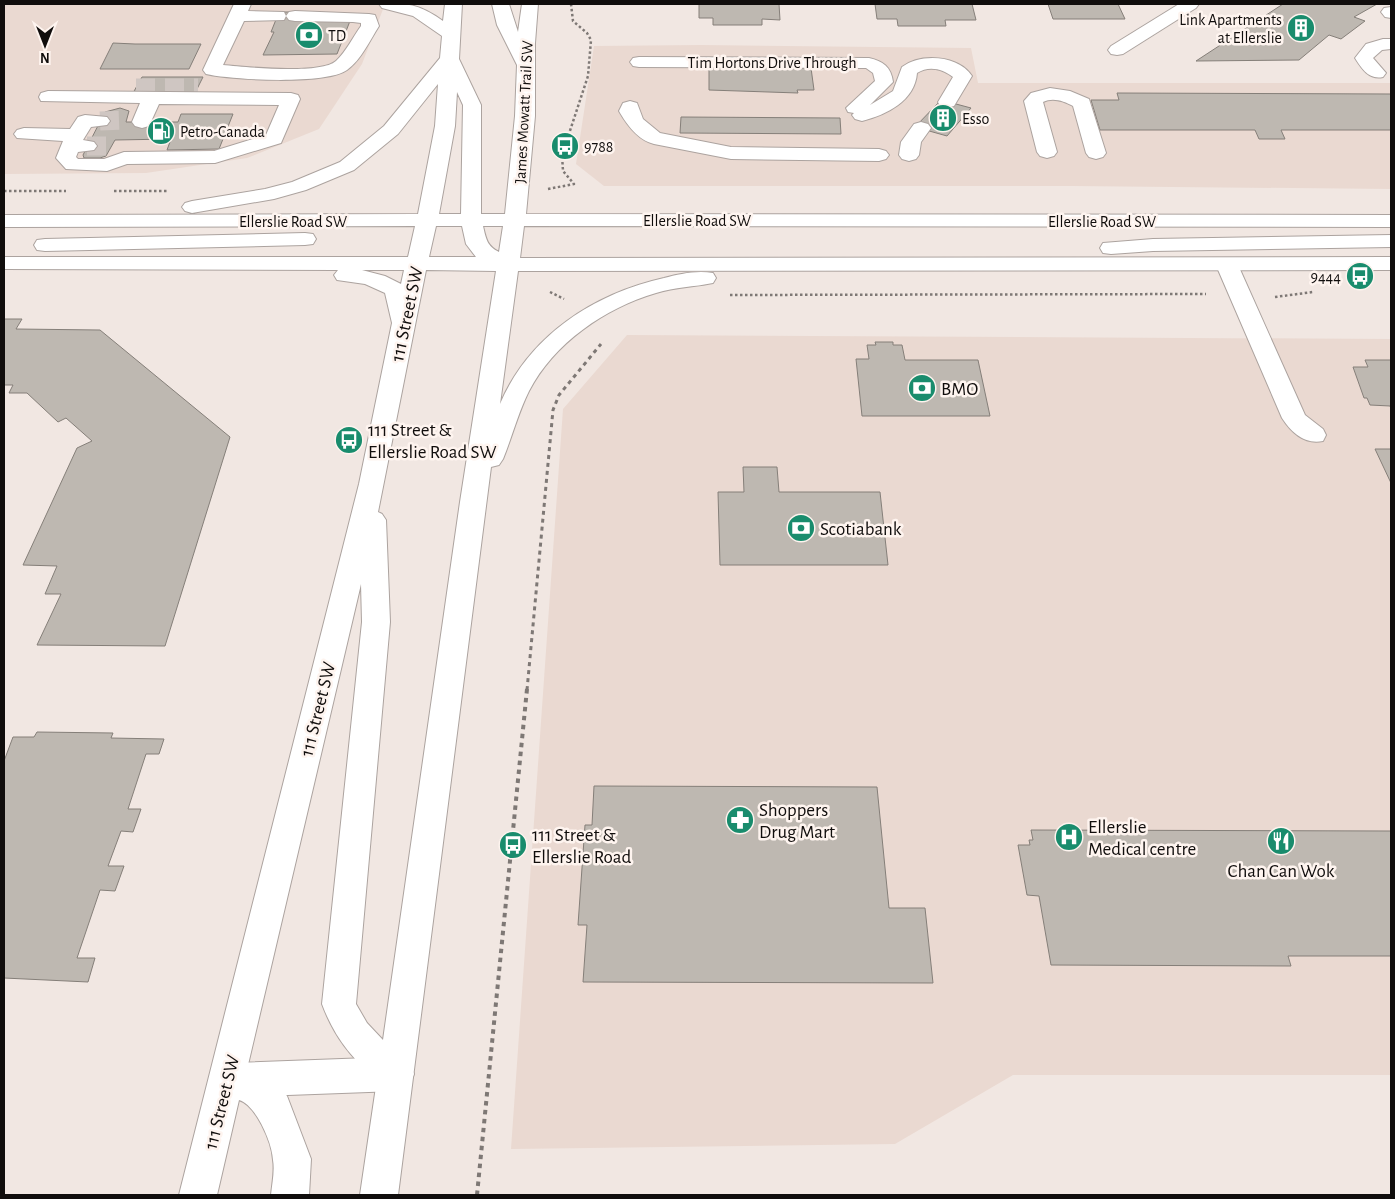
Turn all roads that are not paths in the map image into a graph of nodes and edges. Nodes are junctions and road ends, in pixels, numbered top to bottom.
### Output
1 (388, 4) edge
2 (453, 4) edge
3 (501, 4) edge
4 (530, 4) edge
5 (1190, 4) edge
6 (241, 10) edge
7 (451, 34) junction
8 (1391, 44) edge
9 (1117, 50) dead end
10 (450, 58) junction
11 (639, 62) dead end
12 (526, 66) junction
13 (1377, 73) dead end
14 (198, 88) tunnel mouth
15 (144, 93) junction
16 (96, 98) junction
17 (291, 99) junction
18 (947, 102) dead end
19 (630, 107) dead end
20 (921, 128) dead end
21 (24, 134) dead end
22 (84, 134) junction
23 (130, 136) junction
24 (1047, 152) dead end
25 (1096, 153) dead end
26 (879, 155) dead end
27 (909, 155) dead end
28 (514, 220) junction
29 (4, 221) edge
30 (1391, 221) edge
31 (28, 222) junction
32 (472, 226) junction
33 (425, 229) junction
34 (1391, 242) edge
35 (4, 246) edge
36 (4, 263) edge
37 (417, 263) junction
38 (508, 264) junction
39 (868, 264) junction
40 (1391, 264) edge
41 (956, 265) junction
42 (1228, 265) junction
43 (4, 273) edge
44 (403, 324) junction
45 (1314, 435) dead end
46 (372, 484) junction
47 (473, 502) junction
48 (396, 1074) junction
49 (227, 1080) junction
50 (198, 1195) edge
51 (290, 1195) edge
52 (379, 1195) edge

1 - 7 main road
2 - 7 main road
3 - 12 main road
4 - 12 main road, James Mowatt Trail SW
5 - 9 main road
6 - 6 main road
7 - 10 main road
8 - 13 main road
10 - 31 main road
10 - 32 main road
10 - 33 main road
11 - 18 main road, Tim Hortons Drive Through
12 - 28 main road, James Mowatt Trail SW
14 - 17 main road
15 - 16 main road
15 - 16 main road
15 - 17 main road
15 - 23 main road
16 - 22 main road
17 - 23 main road
19 - 26 main road
20 - 27 main road
21 - 22 main road
22 - 23 main road
24 - 25 main road
28 - 30 main road, Ellerslie Road SW
28 - 32 main road, Ellerslie Road SW
28 - 38 main road
29 - 31 main road, Ellerslie Road SW
31 - 33 main road, Ellerslie Road SW
32 - 33 main road, Ellerslie Road SW
32 - 38 main road
33 - 35 main road
33 - 37 main road, 111 Street SW
34 - 41 main road
36 - 37 main road
37 - 38 main road
37 - 44 main road, 111 Street SW
38 - 39 main road
38 - 47 main road
39 - 41 main road
39 - 47 main road
40 - 42 main road
41 - 42 main road
42 - 45 main road
43 - 44 main road
44 - 46 main road, 111 Street SW
46 - 48 main road
46 - 49 main road, 111 Street SW
47 - 48 main road
48 - 49 main road
48 - 52 main road
49 - 50 main road, 111 Street SW
49 - 51 main road

